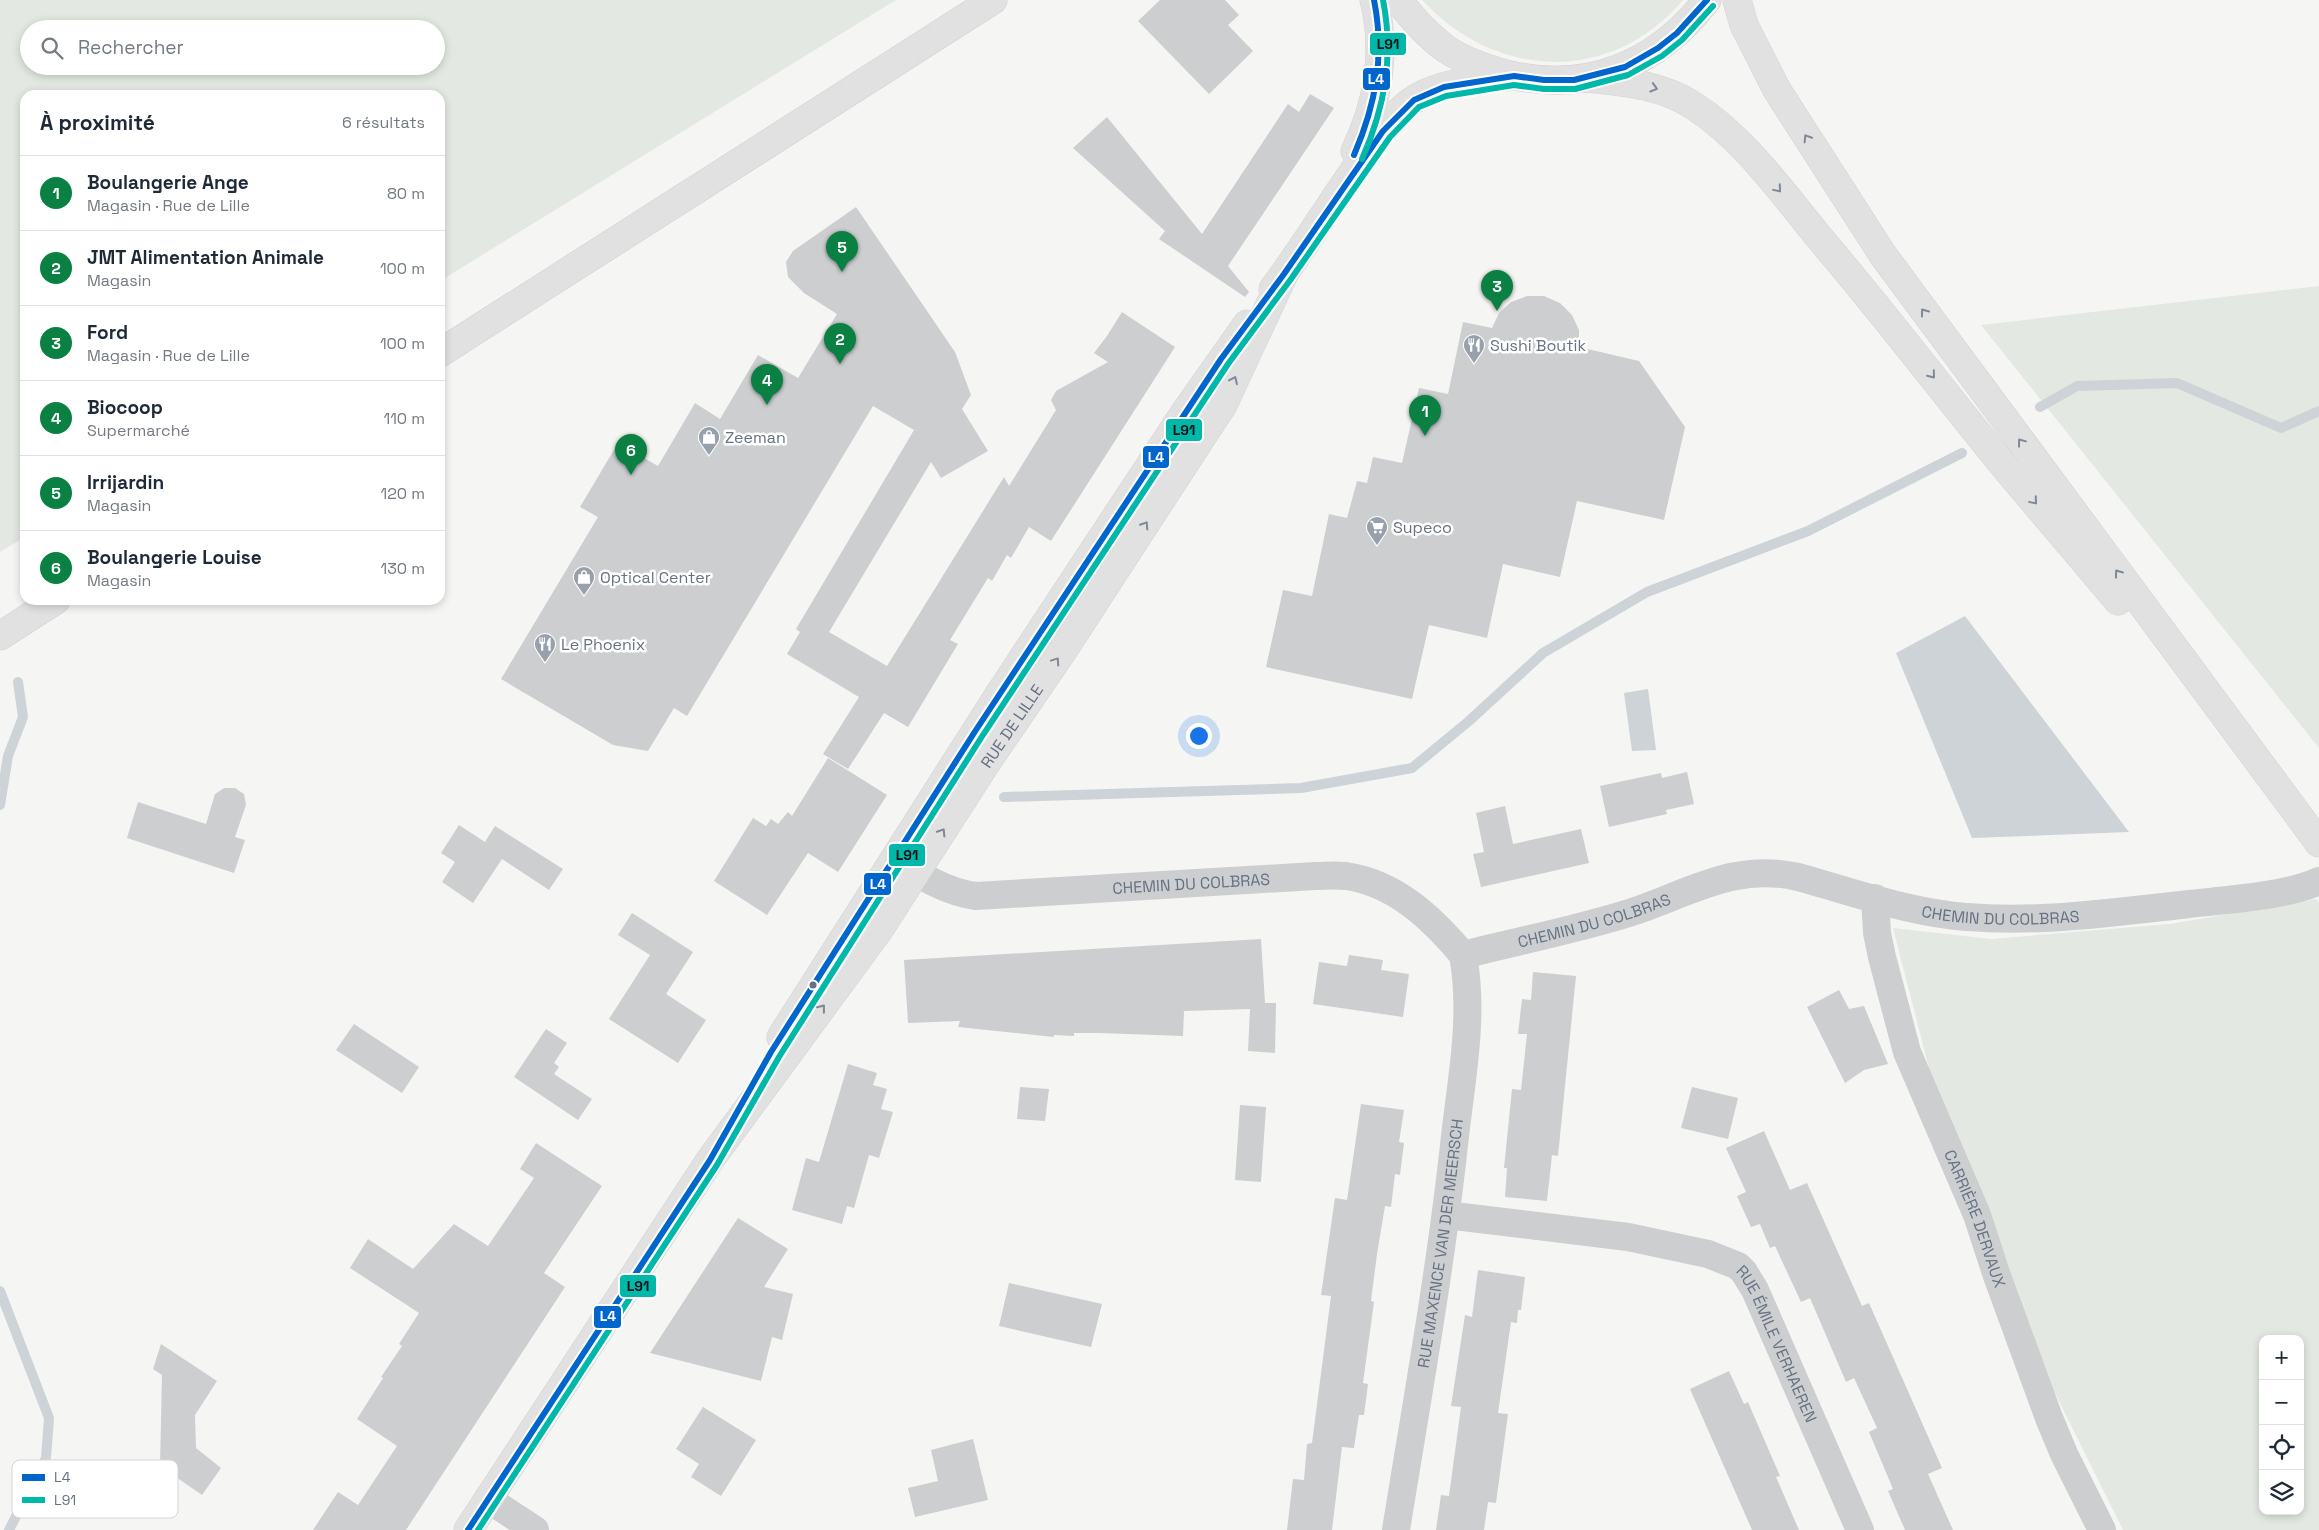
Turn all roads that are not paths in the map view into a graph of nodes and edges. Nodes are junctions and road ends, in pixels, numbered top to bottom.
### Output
1 (993, 0) edge
2 (1374, 0) edge
3 (1398, 0) edge
4 (1707, 0) edge
5 (1737, 0) edge
6 (1514, 76) junction
7 (1588, 78) junction
8 (1329, 207) junction
9 (1284, 274) junction
10 (445, 350) edge
11 (48, 605) edge
12 (0, 636) edge
13 (2282, 795) junction
14 (2319, 843) edge
15 (893, 858) junction
16 (917, 874) junction
17 (2319, 881) edge
18 (1874, 898) junction
19 (1463, 955) junction
20 (710, 1160) junction
21 (1446, 1215) junction
22 (488, 1499) junction
23 (468, 1530) edge
24 (535, 1530) edge
25 (1396, 1530) edge
26 (1860, 1530) edge
27 (2102, 1530) edge

1 - 10 main road
2 - 8 main road, RUE DE LILLE
3 - 6 main road
4 - 7 main road
13 -> 5 main road
6 - 7 main road
6 - 8 main road, RUE DE LILLE
7 -> 13 main road
8 - 9 main road, RUE DE LILLE
9 - 15 main road, RUE DE LILLE
16 -> 9 main road, RUE DE LILLE
11 - 12 main road
13 - 14 main road
15 - 16 street, CHEMIN DU COLBRAS
15 - 20 main road, RUE DE LILLE
16 - 19 street, CHEMIN DU COLBRAS
20 -> 16 main road, RUE DE LILLE
17 - 18 street, CHEMIN DU COLBRAS
18 - 19 street, CHEMIN DU COLBRAS
18 - 27 street, CARRIÈRE DERVAUX
19 - 21 street, RUE MAXENCE VAN DER MEERSCH
20 - 22 main road, RUE DE LILLE
21 - 25 street, RUE MAXENCE VAN DER MEERSCH
21 - 26 street, RUE ÉMILE VERHAEREN
22 - 23 main road, RUE DE LILLE
22 - 24 street

